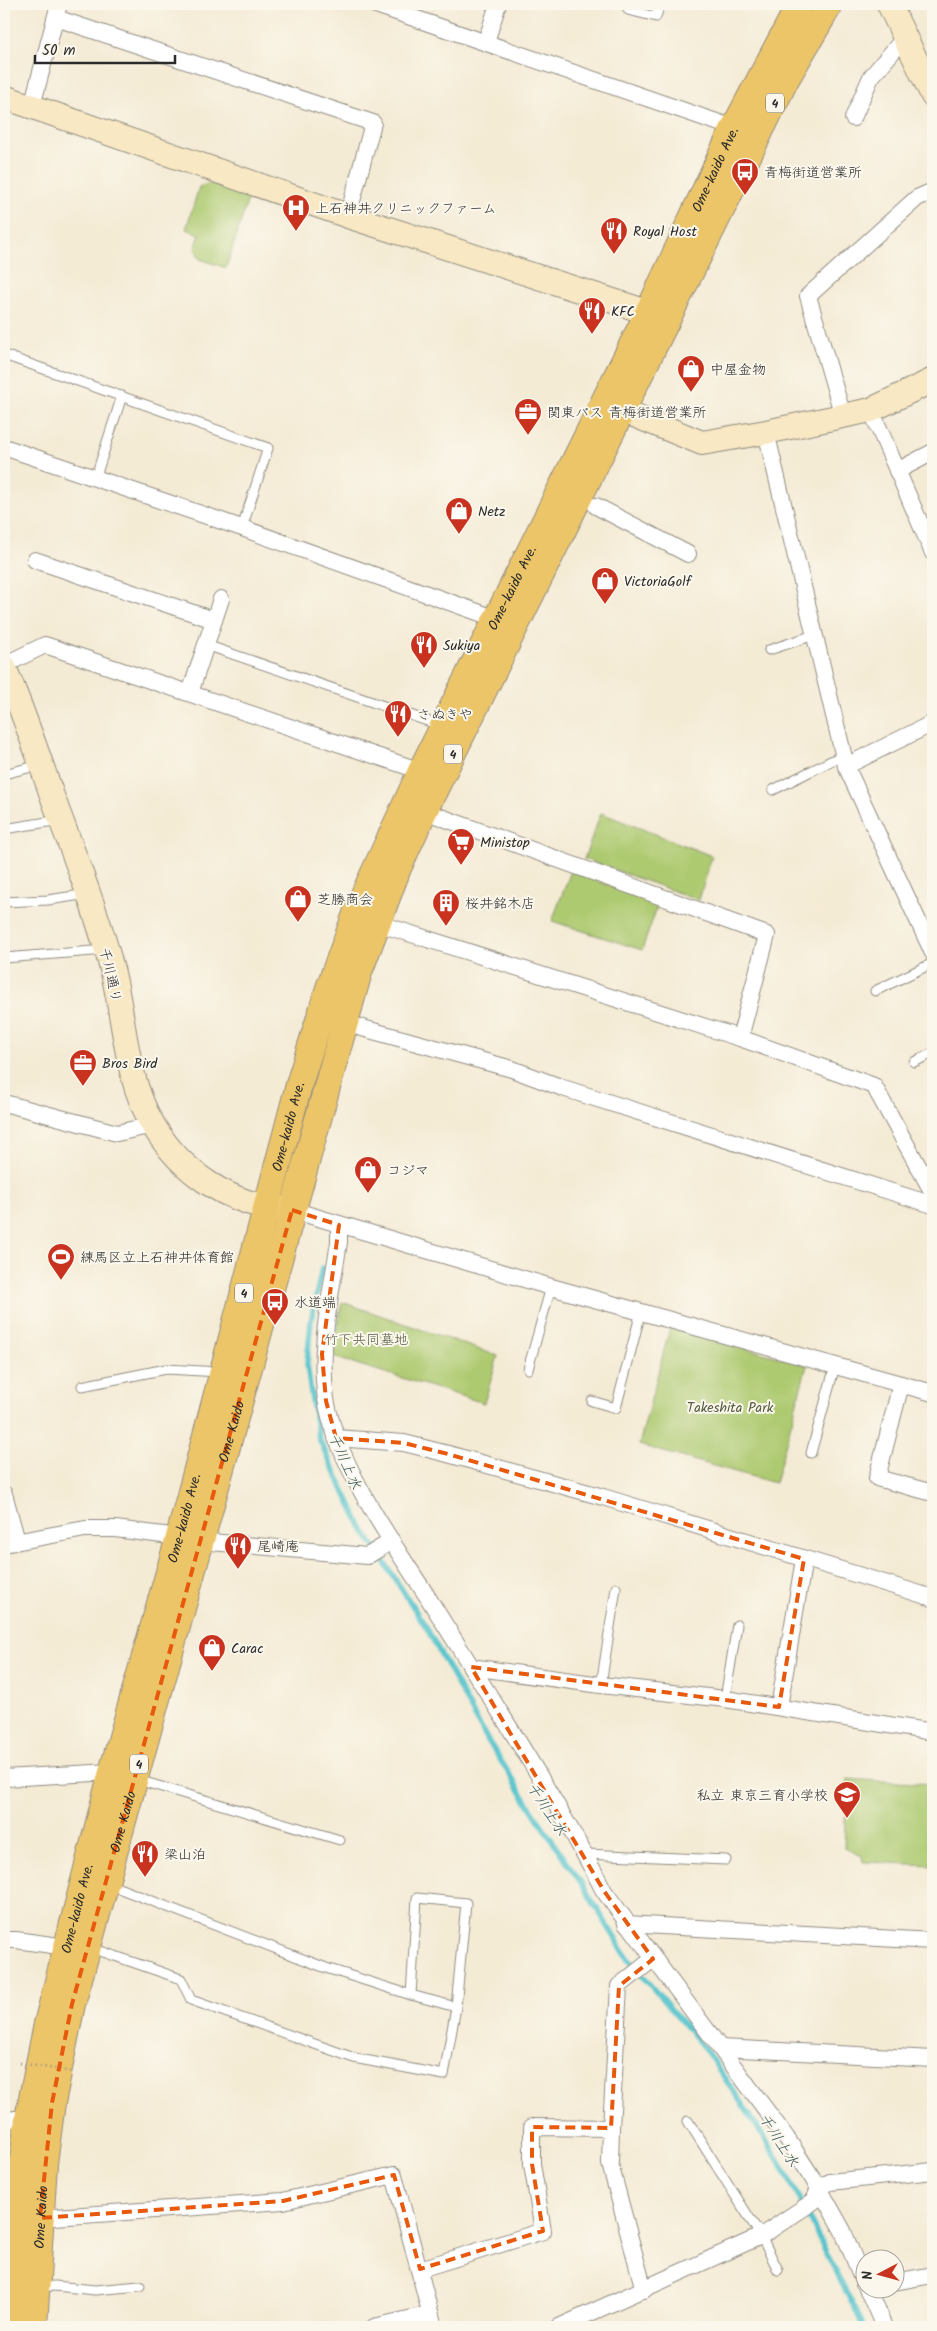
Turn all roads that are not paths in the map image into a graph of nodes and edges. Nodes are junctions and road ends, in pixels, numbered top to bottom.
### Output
1 (374, 4) edge
2 (498, 4) edge
3 (660, 4) edge
4 (800, 4) edge
5 (830, 4) edge
6 (889, 4) edge
7 (628, 10) dead end
8 (57, 11) edge
9 (905, 37) junction
10 (486, 42) junction
11 (931, 84) edge
12 (4, 97) edge
13 (32, 106) junction
14 (853, 118) dead end
15 (734, 128) junction
16 (933, 191) edge
17 (348, 216) junction
18 (658, 316) junction
19 (4, 355) edge
20 (933, 380) edge
21 (122, 396) junction
22 (871, 410) junction
23 (624, 411) junction
24 (843, 416) junction
25 (766, 432) junction
26 (4, 448) edge
27 (933, 452) edge
28 (897, 471) junction
29 (95, 479) junction
30 (596, 506) dead end
31 (242, 528) junction
32 (932, 548) edge
33 (688, 554) dead end
34 (35, 560) dead end
35 (221, 599) dead end
36 (497, 618) junction
37 (214, 620) junction
38 (814, 635) junction
39 (206, 645) junction
40 (769, 650) dead end
41 (5, 671) edge
42 (190, 693) junction
43 (933, 722) edge
44 (443, 726) junction
45 (844, 761) junction
46 (41, 764) junction
47 (421, 771) junction
48 (4, 774) edge
49 (773, 790) dead end
50 (424, 811) junction
51 (61, 820) junction
52 (4, 829) edge
53 (89, 894) junction
54 (4, 902) edge
55 (377, 923) junction
56 (106, 950) junction
57 (933, 953) edge
58 (4, 958) edge
59 (933, 963) edge
60 (875, 991) dead end
61 (344, 1023) junction
62 (740, 1038) junction
63 (933, 1053) edge
64 (914, 1062) dead end
65 (4, 1103) edge
66 (153, 1125) junction
67 (933, 1193) edge
68 (933, 1206) edge
69 (279, 1209) junction
70 (339, 1225) junction
71 (551, 1287) junction
72 (641, 1312) junction
73 (835, 1366) junction
74 (528, 1369) dead end
75 (223, 1373) junction
76 (901, 1384) junction
77 (82, 1386) dead end
78 (933, 1393) edge
79 (592, 1401) dead end
80 (336, 1438) junction
81 (811, 1452) dead end
82 (933, 1493) edge
83 (4, 1494) edge
84 (190, 1539) junction
85 (10, 1543) edge
86 (389, 1543) junction
87 (804, 1559) junction
88 (616, 1588) dead end
89 (933, 1598) edge
90 (737, 1624) dead end
91 (471, 1666) junction
92 (601, 1685) junction
93 (725, 1699) junction
94 (779, 1707) junction
95 (933, 1732) edge
96 (124, 1775) junction
97 (4, 1778) edge
98 (340, 1840) dead end
99 (585, 1854) junction
100 (726, 1860) dead end
101 (106, 1883) junction
102 (626, 1924) junction
103 (4, 1940) edge
104 (933, 1941) edge
105 (77, 1947) junction
106 (648, 1963) junction
107 (410, 1995) junction
108 (456, 2006) junction
109 (721, 2048) junction
110 (933, 2059) edge
111 (16, 2119) edge
112 (688, 2121) dead end
113 (610, 2128) junction
114 (933, 2171) edge
115 (816, 2195) junction
116 (40, 2218) junction
117 (762, 2236) junction
118 (854, 2258) edge
119 (420, 2269) junction
120 (778, 2270) dead end
121 (933, 2275) edge
122 (904, 2280) edge
123 (140, 2286) dead end
124 (36, 2287) junction
125 (644, 2290) junction
126 (871, 2298) edge
127 (432, 2321) edge
128 (10, 2327) edge
129 (34, 2327) edge
130 (374, 2327) edge
131 (559, 2327) edge
132 (884, 2327) edge

1 - 10 street
2 - 10 street
3 - 7 lane
4 - 15 main road, Ome-kaido Ave. / 4
5 - 18 main road, Ome-kaido Ave. / 4
6 - 9 street
8 - 13 street
8 - 17 street
9 - 11 street
9 - 14 street
10 - 15 street
12 - 13 street
13 - 17 street
15 - 18 main road, Ome-kaido Ave. / 4
16 - 24 street
17 - 18 street
18 - 23 main road, Ome-kaido Ave. / 4
18 - 36 main road, Ome-kaido Ave. / 4
19 - 21 lane
20 - 22 street
21 - 29 lane
21 - 31 lane
22 - 24 street
22 - 28 street
23 - 25 street
23 - 50 main road, Ome-kaido Ave. / 4
24 - 25 street
25 - 38 street
26 - 29 street
27 - 28 street
28 - 32 street
29 - 31 street
30 - 33 street
31 - 36 street
34 - 37 street
35 - 37 street
36 - 44 main road, Ome-kaido Ave. / 4
37 - 39 street
38 - 40 lane
38 - 45 street
39 - 42 street
39 - 44 lane
41 - 42 street
41 - 46 street, 千川通り
42 - 47 street
43 - 45 street
44 - 47 main road, Ome-kaido Ave. / 4
45 - 49 lane
45 - 57 street
46 - 48 lane
46 - 51 street, 千川通り
47 - 69 main road, Ome-kaido Ave. / 4
50 - 55 main road, Ome-kaido Ave. / 4
50 - 62 street
51 - 52 lane
51 - 53 street, 千川通り
53 - 54 lane
53 - 56 street, 千川通り
55 - 61 main road, Ome-kaido Ave. / 4
55 - 62 street
56 - 58 lane
56 - 66 street, 千川通り
59 - 60 lane
61 - 68 street
61 - 69 main road, Ome-kaido Ave. / 4
62 - 67 street
63 - 64 lane
65 - 66 street
66 - 69 street, 千川通り
69 - 70 street
69 - 75 main road, Ome-kaido Ave. / 4
69 - 84 main road, Ome Kaido / 4
70 - 71 street
70 - 80 street
71 - 72 street
71 - 74 lane
72 - 73 street
72 - 79 lane
73 - 76 street
73 - 81 lane
75 - 77 lane
75 - 84 main road, Ome-kaido Ave. / 4
76 - 78 street
76 - 82 street
80 - 86 street
80 - 87 street
83 - 85 street
84 - 85 street
84 - 86 street
84 - 96 main road, Ome Kaido / 4
86 - 91 street
87 - 89 street
87 - 94 street
88 - 92 lane
90 - 93 lane
91 - 92 street
91 - 99 street
92 - 93 street
93 - 94 street
94 - 95 street
96 - 97 street
96 - 98 lane
96 - 101 main road, Ome Kaido / 4
96 - 105 main road, Ome-kaido Ave. / 4
99 - 100 lane
99 - 102 street
101 - 105 main road, Ome Kaido / 4
101 - 107 lane
102 - 104 street
102 - 106 street
103 - 105 street
105 - 108 lane
105 - 111 main road, Ome-kaido Ave. / 4
105 - 116 main road, Ome Kaido / 4
106 - 109 street
106 - 113 street
107 - 108 lane
107 - 108 lane
109 - 110 street
109 - 115 street
111 - 128 main road, Ome-kaido Ave. / 4
112 - 117 lane
113 - 119 street
113 - 125 street
114 - 115 street
115 - 117 street
115 - 118 street
116 - 119 street
116 - 124 main road, Ome Kaido / 4
117 - 120 lane
117 - 125 street
119 - 127 street
121 - 122 street
123 - 124 lane
124 - 129 main road, Ome Kaido / 4
125 - 131 street
126 - 132 street
127 - 130 street

